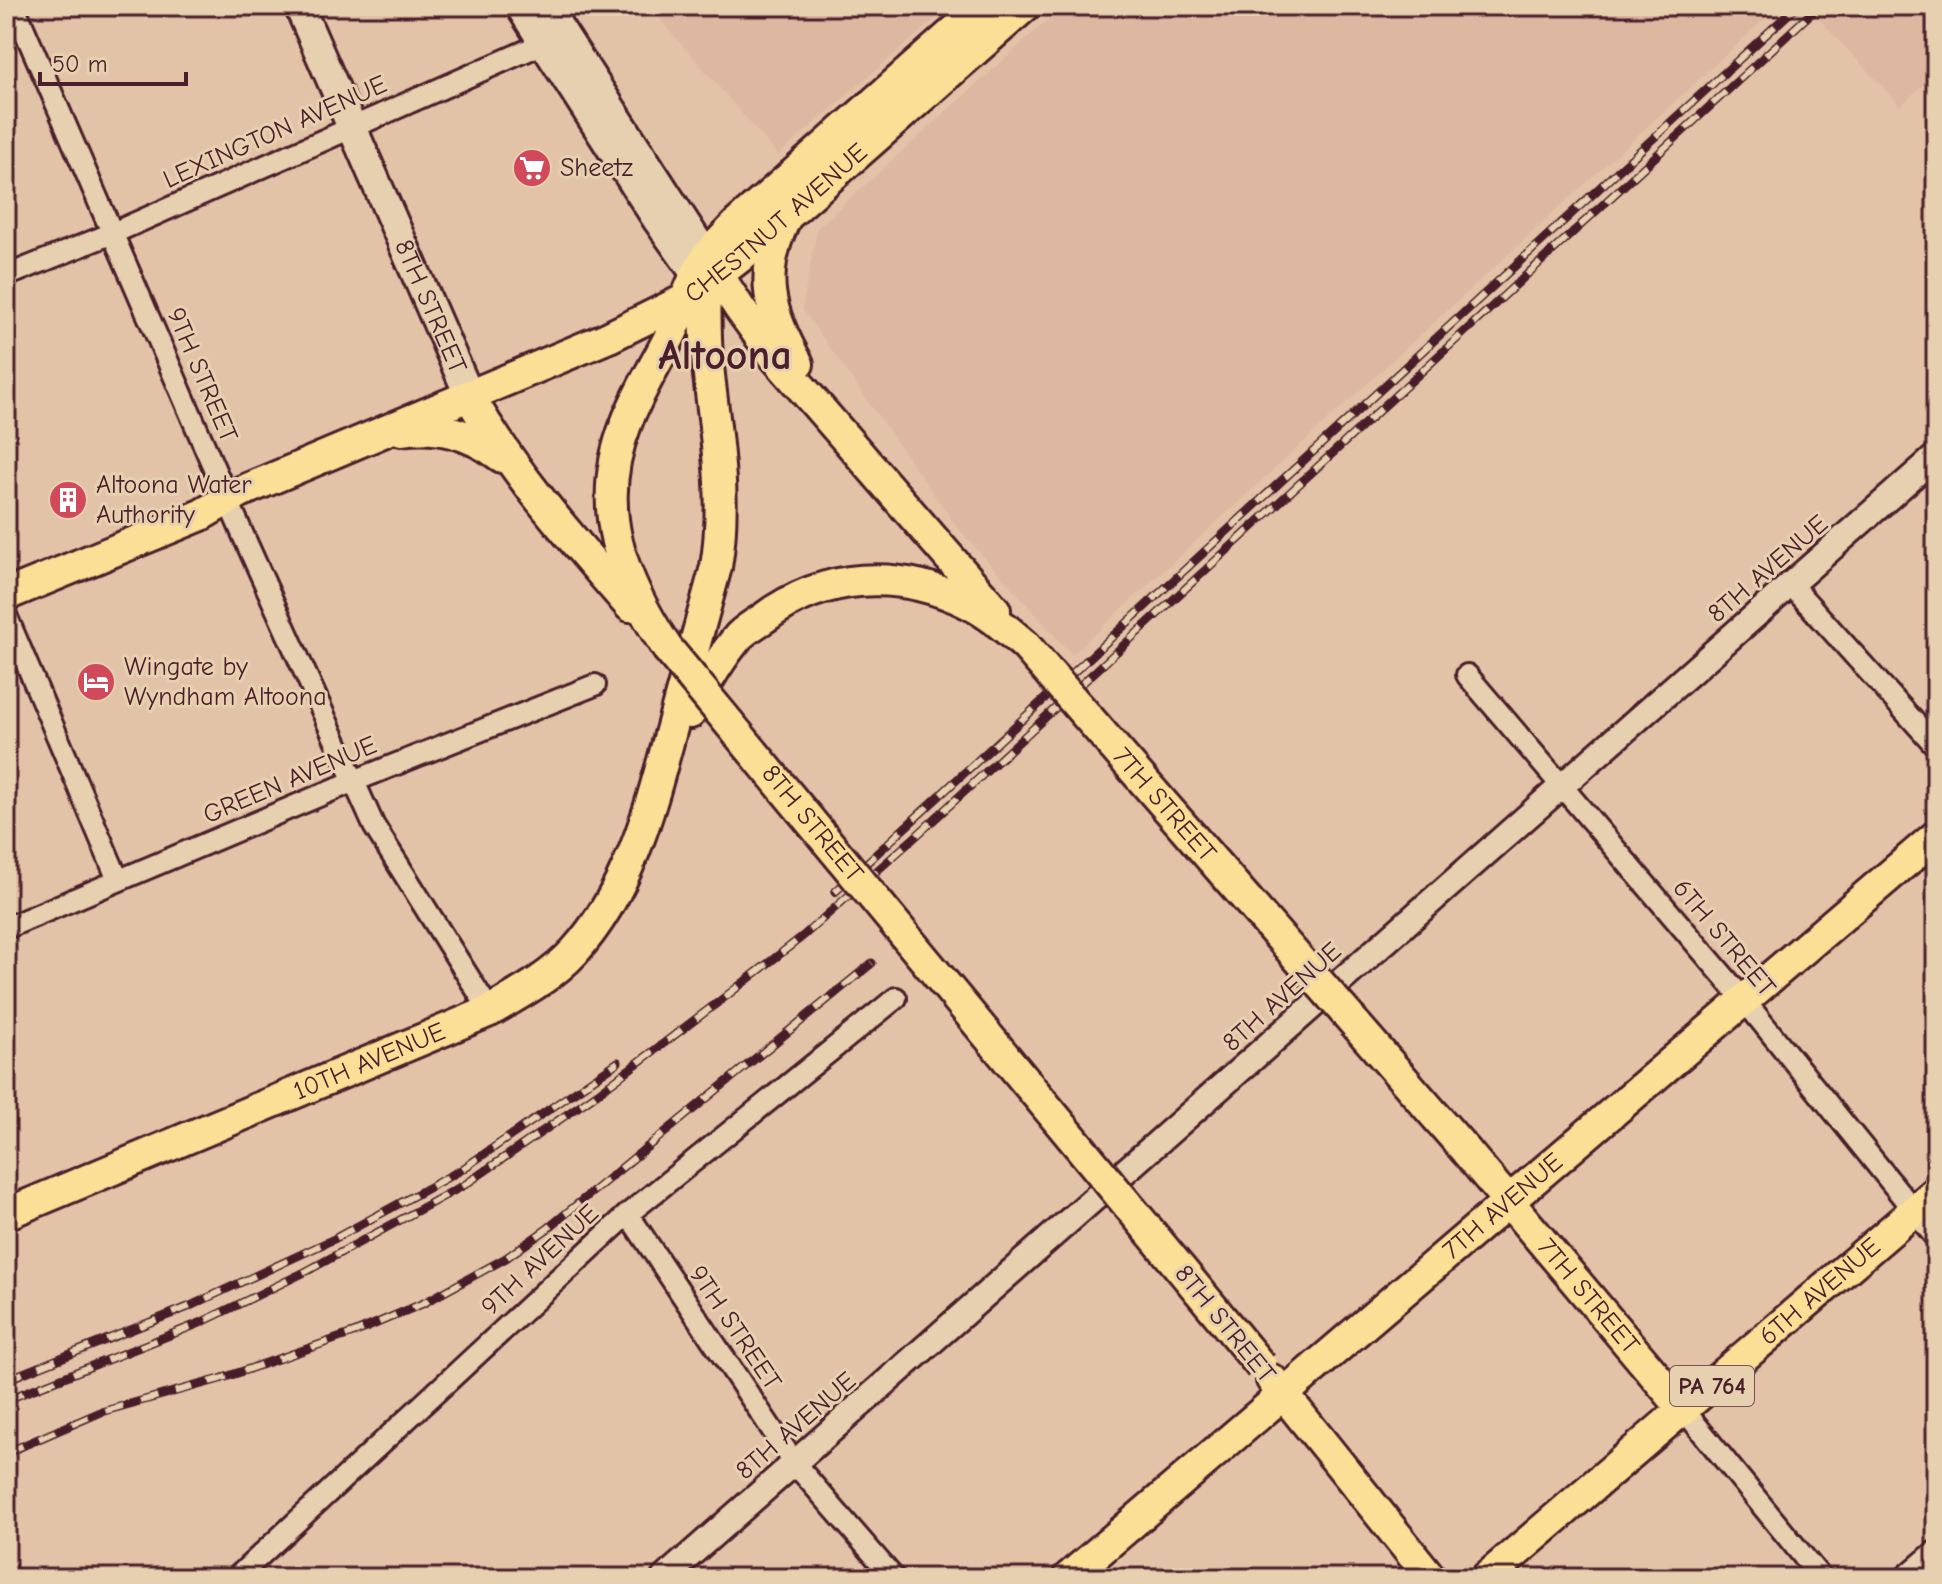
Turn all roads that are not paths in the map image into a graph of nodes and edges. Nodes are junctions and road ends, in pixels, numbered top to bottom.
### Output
1 (14, 6) edge
2 (299, 6) edge
3 (520, 6) edge
4 (545, 6) edge
5 (983, 6) edge
6 (1025, 6) edge
7 (554, 38) junction
8 (353, 126) junction
9 (785, 218) junction
10 (113, 233) junction
11 (6, 276) edge
12 (702, 279) junction
13 (469, 395) junction
14 (843, 433) junction
15 (375, 434) junction
16 (1936, 456) edge
17 (518, 469) junction
18 (227, 498) junction
19 (1792, 586) junction
20 (6, 595) edge
21 (6, 615) edge
22 (1025, 645) junction
23 (667, 648) junction
24 (1467, 675) dead end
25 (595, 685) dead end
26 (1936, 746) edge
27 (354, 781) junction
28 (1562, 786) junction
29 (649, 811) junction
30 (1936, 836) edge
31 (118, 880) junction
32 (6, 928) edge
33 (896, 998) dead end
34 (1744, 1000) junction
35 (490, 1011) junction
36 (1508, 1200) junction
37 (1925, 1202) edge
38 (6, 1214) edge
39 (628, 1214) junction
40 (1936, 1238) edge
41 (1282, 1394) junction
42 (1684, 1410) junction
43 (795, 1464) junction
44 (1936, 1551) edge
45 (236, 1578) edge
46 (664, 1578) edge
47 (894, 1578) edge
48 (1068, 1578) edge
49 (1431, 1578) edge
50 (1486, 1578) edge
51 (1821, 1578) edge
52 (1904, 1578) edge

1 - 10 street, 9TH STREET
2 - 8 main road, 8TH STREET
3 - 7 main road, 7TH STREET
4 - 7 main road, 7TH STREET
5 - 12 main road, CHESTNUT AVENUE
6 - 9 main road, CHESTNUT AVENUE
7 - 8 street, LEXINGTON AVENUE
7 - 12 main road, 7TH STREET
8 - 10 street, LEXINGTON AVENUE
8 - 13 main road, 8TH STREET
9 - 12 main road, CHESTNUT AVENUE
9 - 14 main road
10 - 11 street, LEXINGTON AVENUE
10 - 18 street, 9TH STREET
12 - 13 main road, CHESTNUT AVENUE
12 - 14 main road, 7TH STREET
12 - 23 main road
12 - 29 main road
13 - 15 main road, CHESTNUT AVENUE
13 - 17 main road, 8TH STREET
14 - 22 main road, 7TH STREET
15 - 17 main road
15 - 18 main road, CHESTNUT AVENUE
16 - 19 street, 8TH AVENUE
17 - 23 main road, 8TH STREET
18 - 20 main road, CHESTNUT AVENUE
18 - 27 street, 9TH STREET
19 - 26 street
19 - 28 street, 8TH AVENUE
21 - 31 street
22 - 29 main road
22 - 36 main road, 7TH STREET, bridge
23 - 41 main road, 8TH STREET, bridge
24 - 28 street, 6TH STREET
25 - 27 street, GREEN AVENUE
27 - 31 street, GREEN AVENUE
27 - 35 street, 9TH STREET
28 - 34 street, 6TH STREET
28 - 43 street, 8TH AVENUE
29 - 35 main road, 10TH AVENUE
30 - 34 main road, 7TH AVENUE
31 - 32 street, GREEN AVENUE
33 - 39 street, 9TH AVENUE
34 - 36 main road, 7TH AVENUE
34 - 37 street, 6TH STREET
35 - 38 main road, 10TH AVENUE
36 - 41 main road, 7TH AVENUE
36 - 42 main road, 7TH STREET
37 - 40 street, 6TH STREET
37 - 42 main road, 6TH AVENUE / PA 764
39 - 43 street, 9TH STREET
39 - 45 street, 9TH AVENUE
41 - 48 main road, 7TH AVENUE
41 - 49 main road, 8TH STREET
42 - 50 main road, 6TH AVENUE / PA 764
42 - 51 street, 7TH STREET
43 - 46 street, 8TH AVENUE
43 - 47 street, 9TH STREET
44 - 52 street

